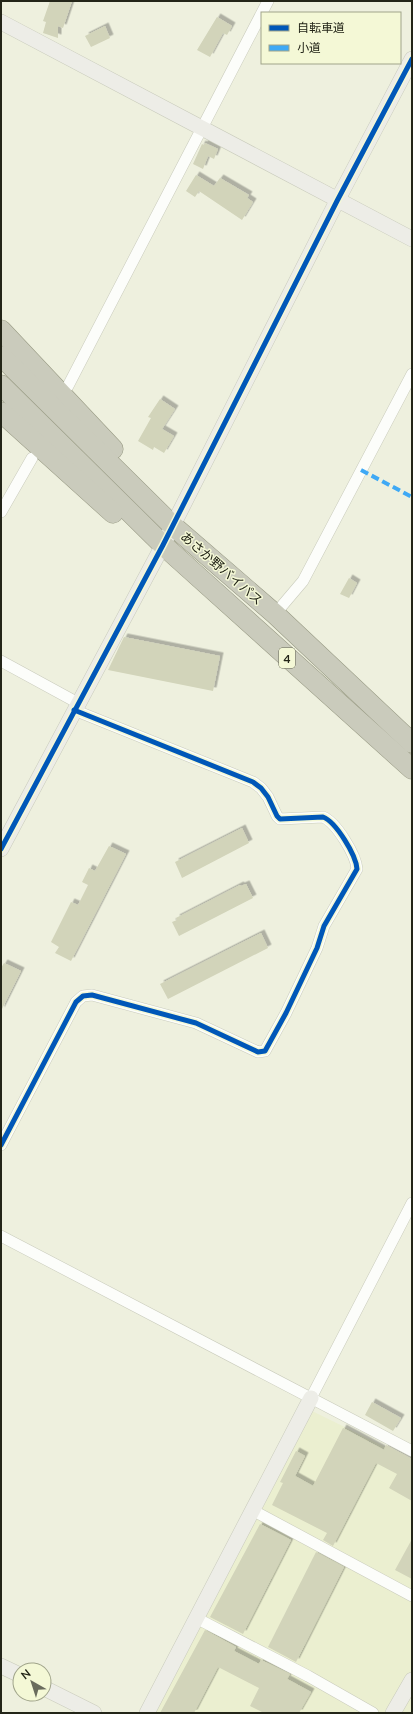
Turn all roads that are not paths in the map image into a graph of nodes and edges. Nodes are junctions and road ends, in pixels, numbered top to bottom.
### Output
1 (268, 1) edge
2 (262, 12) edge
3 (261, 14) edge
4 (1, 22) edge
5 (412, 59) edge
6 (202, 127) junction
7 (337, 201) junction
8 (412, 239) edge
9 (1, 330) edge
10 (1, 356) edge
11 (412, 374) edge
12 (1, 385) edge
13 (67, 392) junction
14 (1, 412) edge
15 (32, 458) dead end
16 (1, 512) edge
17 (172, 525) junction
18 (163, 545) junction
19 (275, 614) junction
20 (1, 661) edge
21 (76, 707) junction
22 (412, 743) edge
23 (412, 769) edge
24 (1, 849) edge
25 (1, 1145) edge
26 (412, 1203) edge
27 (1, 1236) edge
28 (311, 1398) junction
29 (412, 1452) edge
30 (254, 1511) junction
31 (412, 1596) edge
32 (196, 1618) junction
33 (1, 1666) edge
34 (12, 1671) edge
35 (412, 1680) edge
36 (52, 1692) edge
37 (94, 1713) edge
38 (148, 1713) edge
39 (373, 1713) edge
40 (393, 1713) edge

1 - 2 street
3 - 6 street
4 - 6 street
5 - 7 street
6 - 7 street
6 - 13 street
7 - 8 street
7 - 17 street
9 - 13 highway
10 - 17 highway, あさか野バイパス / 4
11 - 19 street
12 - 18 highway, あさか野バイパス / 4
13 - 17 highway, 4
14 - 18 highway
15 - 16 street
17 - 18 street
17 - 19 highway, あさか野バイパス / 4
18 - 21 street
18 - 23 highway, あさか野バイパス / 4
19 - 22 highway, あさか野バイパス / 4
20 - 21 street
21 - 24 street
21 - 25 street
26 - 28 street
27 - 28 street
28 - 29 street
28 - 30 street
30 - 31 street
30 - 32 street
32 - 38 street
32 - 39 street
33 - 34 street
35 - 40 street
36 - 37 street

